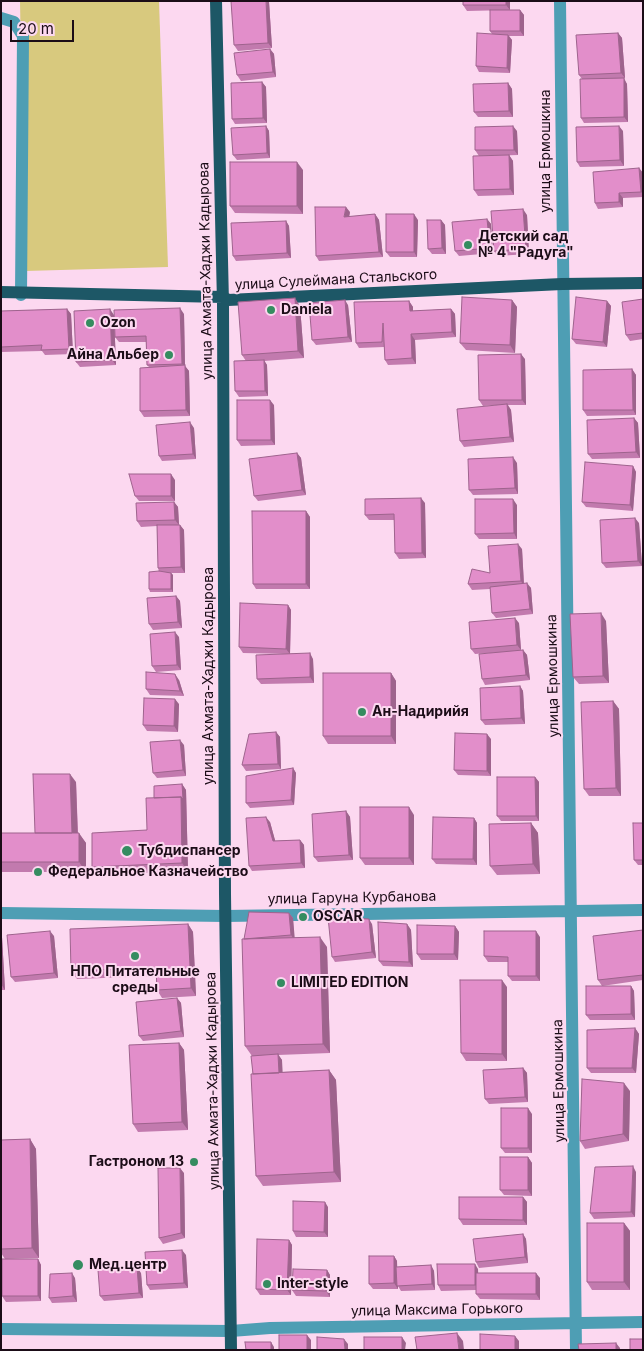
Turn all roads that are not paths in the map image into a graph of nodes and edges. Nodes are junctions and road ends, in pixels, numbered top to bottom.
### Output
1 (216, 1) edge
2 (560, 1) edge
3 (1, 18) edge
4 (643, 283) edge
5 (562, 286) junction
6 (643, 287) edge
7 (1, 294) edge
8 (21, 295) junction
9 (223, 300) junction
10 (572, 910) junction
11 (643, 910) edge
12 (1, 913) edge
13 (225, 916) junction
14 (643, 1322) edge
15 (576, 1323) junction
16 (1, 1330) edge
17 (231, 1331) junction
18 (231, 1350) edge
19 (576, 1350) edge

1 - 9 main road, улица Ахмата-Хаджи Кадырова
2 - 5 street, улица Ермошкина
3 - 8 street
4 - 5 main road, улица Сулеймана Стальского
5 - 6 main road, улица Сулеймана Стальского
5 - 9 main road, улица Сулеймана Стальского
5 - 10 street, улица Ермошкина
7 - 8 main road, улица Сулеймана Стальского
7 - 9 main road, улица Сулеймана Стальского
8 - 9 main road, улица Сулеймана Стальского
9 - 13 main road, улица Ахмата-Хаджи Кадырова
10 - 11 street, улица Гаруна Курбанова
10 - 13 street, улица Гаруна Курбанова
10 - 15 street, улица Ермошкина
12 - 13 street, улица Гаруна Курбанова
13 - 17 main road, улица Ахмата-Хаджи Кадырова
14 - 15 street, улица Максима Горького
15 - 17 street, улица Максима Горького
15 - 19 street, улица Ермошкина
16 - 17 street, улица Максима Горького
17 - 18 main road, улица Ахмата-Хаджи Кадырова

